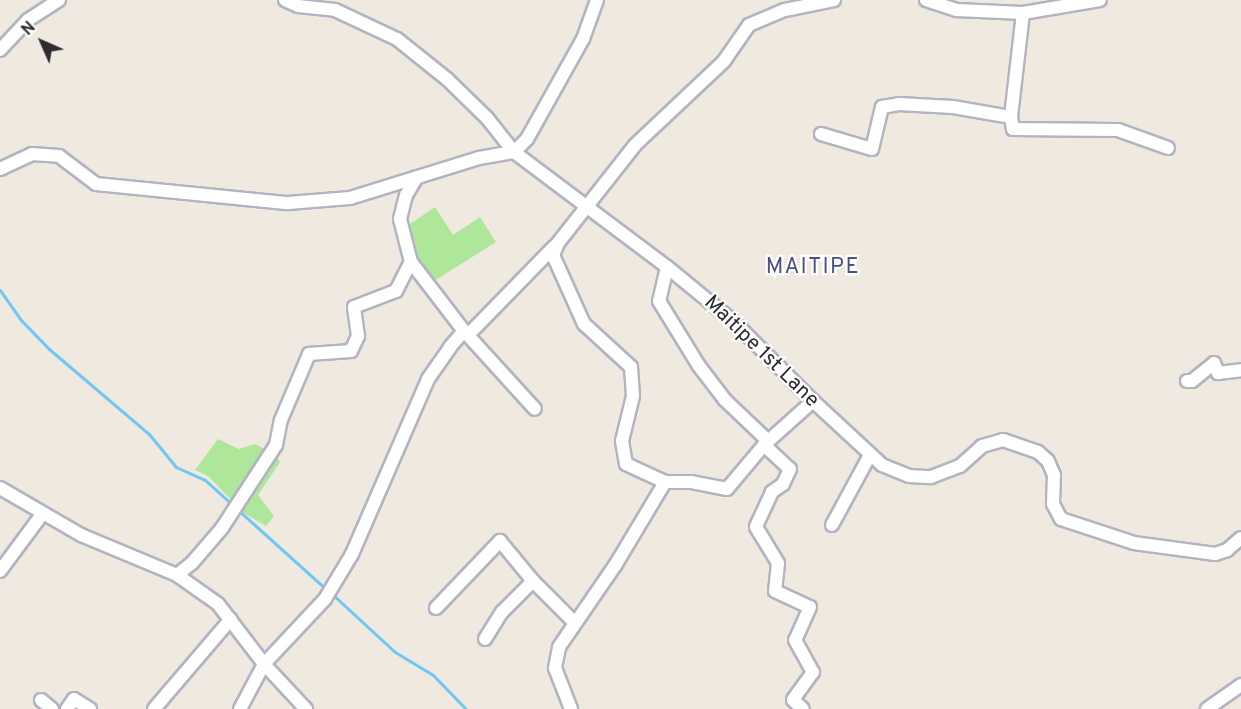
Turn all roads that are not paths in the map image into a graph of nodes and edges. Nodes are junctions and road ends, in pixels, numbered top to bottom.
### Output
1 (59, 0) edge
2 (285, 0) edge
3 (597, 0) edge
4 (834, 0) edge
5 (926, 0) edge
6 (1100, 0) edge
7 (1023, 13) junction
8 (0, 50) edge
9 (1011, 117) junction
10 (821, 134) dead end
11 (1168, 148) dead end
12 (514, 152) junction
13 (0, 169) edge
14 (417, 177) junction
15 (586, 208) junction
16 (558, 243) junction
17 (411, 262) junction
18 (667, 267) junction
19 (466, 333) junction
20 (1241, 370) edge
21 (1187, 381) dead end
22 (813, 401) junction
23 (535, 409) dead end
24 (766, 443) junction
25 (870, 455) junction
26 (665, 482) junction
27 (0, 488) edge
28 (43, 513) junction
29 (832, 525) dead end
30 (1241, 538) edge
31 (0, 571) edge
32 (177, 575) junction
33 (533, 581) junction
34 (436, 608) dead end
35 (231, 619) junction
36 (575, 623) junction
37 (485, 639) dead end
38 (264, 664) junction
39 (1241, 685) edge
40 (41, 700) dead end
41 (52, 709) edge
42 (67, 709) edge
43 (90, 709) edge
44 (154, 709) edge
45 (240, 709) edge
46 (306, 709) edge
47 (571, 709) edge
48 (803, 709) edge
49 (1208, 709) edge

1 - 8 street
2 - 12 street, Maitipe 1st Lane
3 - 12 street
4 - 15 street
5 - 7 street
6 - 7 street
7 - 9 street
9 - 10 street
9 - 11 street
12 - 14 street
12 - 15 street, Maitipe 1st Lane
13 - 14 street
14 - 17 street
15 - 16 street
15 - 18 street, Maitipe 1st Lane
16 - 19 street
16 - 26 street
17 - 19 street
17 - 32 street
18 - 22 street, Maitipe 1st Lane
18 - 24 street
19 - 23 street
19 - 38 street
20 - 21 street
22 - 24 street
22 - 25 street, Maitipe 1st Lane
24 - 26 street
24 - 48 street
25 - 29 street
25 - 30 street, Maitipe 1st Lane
26 - 36 street
27 - 28 street
28 - 31 street
28 - 32 street
32 - 35 street
33 - 34 street
33 - 36 street
33 - 37 street
35 - 38 street
35 - 44 street
36 - 47 street
38 - 45 street
38 - 46 street
39 - 49 street
40 - 41 street
42 - 43 street

